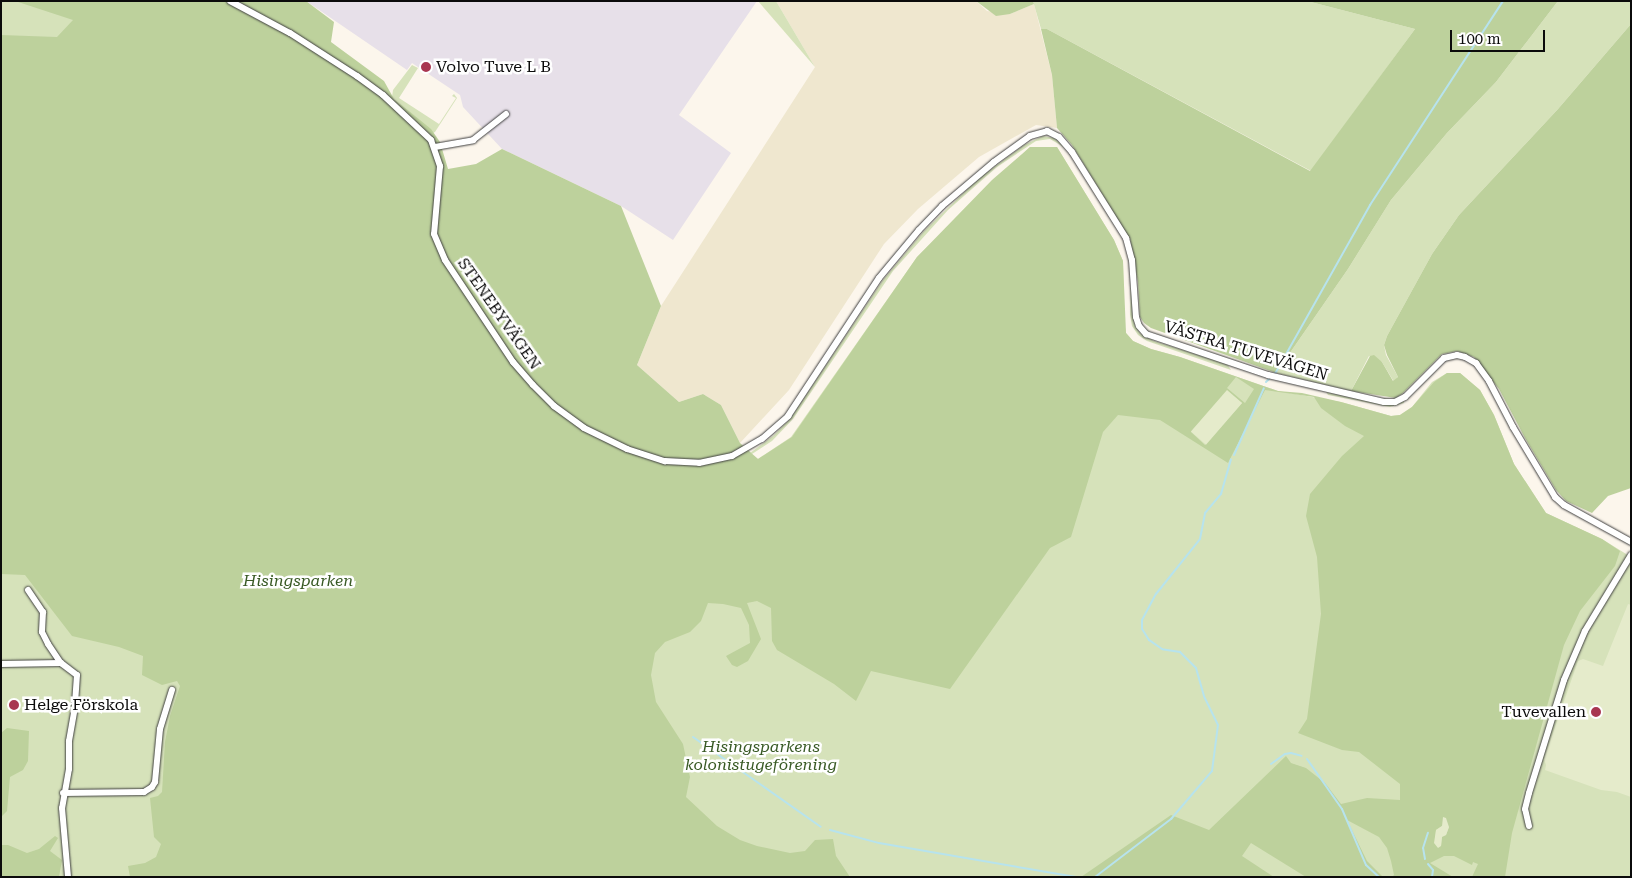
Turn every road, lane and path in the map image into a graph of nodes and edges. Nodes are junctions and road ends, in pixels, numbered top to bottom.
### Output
1 (230, 1) edge
2 (506, 114) dead end
3 (1059, 137) joint
4 (435, 147) junction
5 (1631, 542) edge
6 (1631, 555) edge
7 (28, 590) dead end
8 (61, 663) junction
9 (1, 664) edge
10 (172, 690) dead end
11 (63, 793) junction
12 (1529, 826) dead end
13 (68, 877) edge

1 - 4 street
2 - 4 street
3 - 4 street, STENEBYVÄGEN
3 - 5 street, VÄSTRA TUVEVÄGEN
6 - 12 street
7 - 8 street
8 - 9 street
8 - 11 street
10 - 11 street
11 - 13 street

